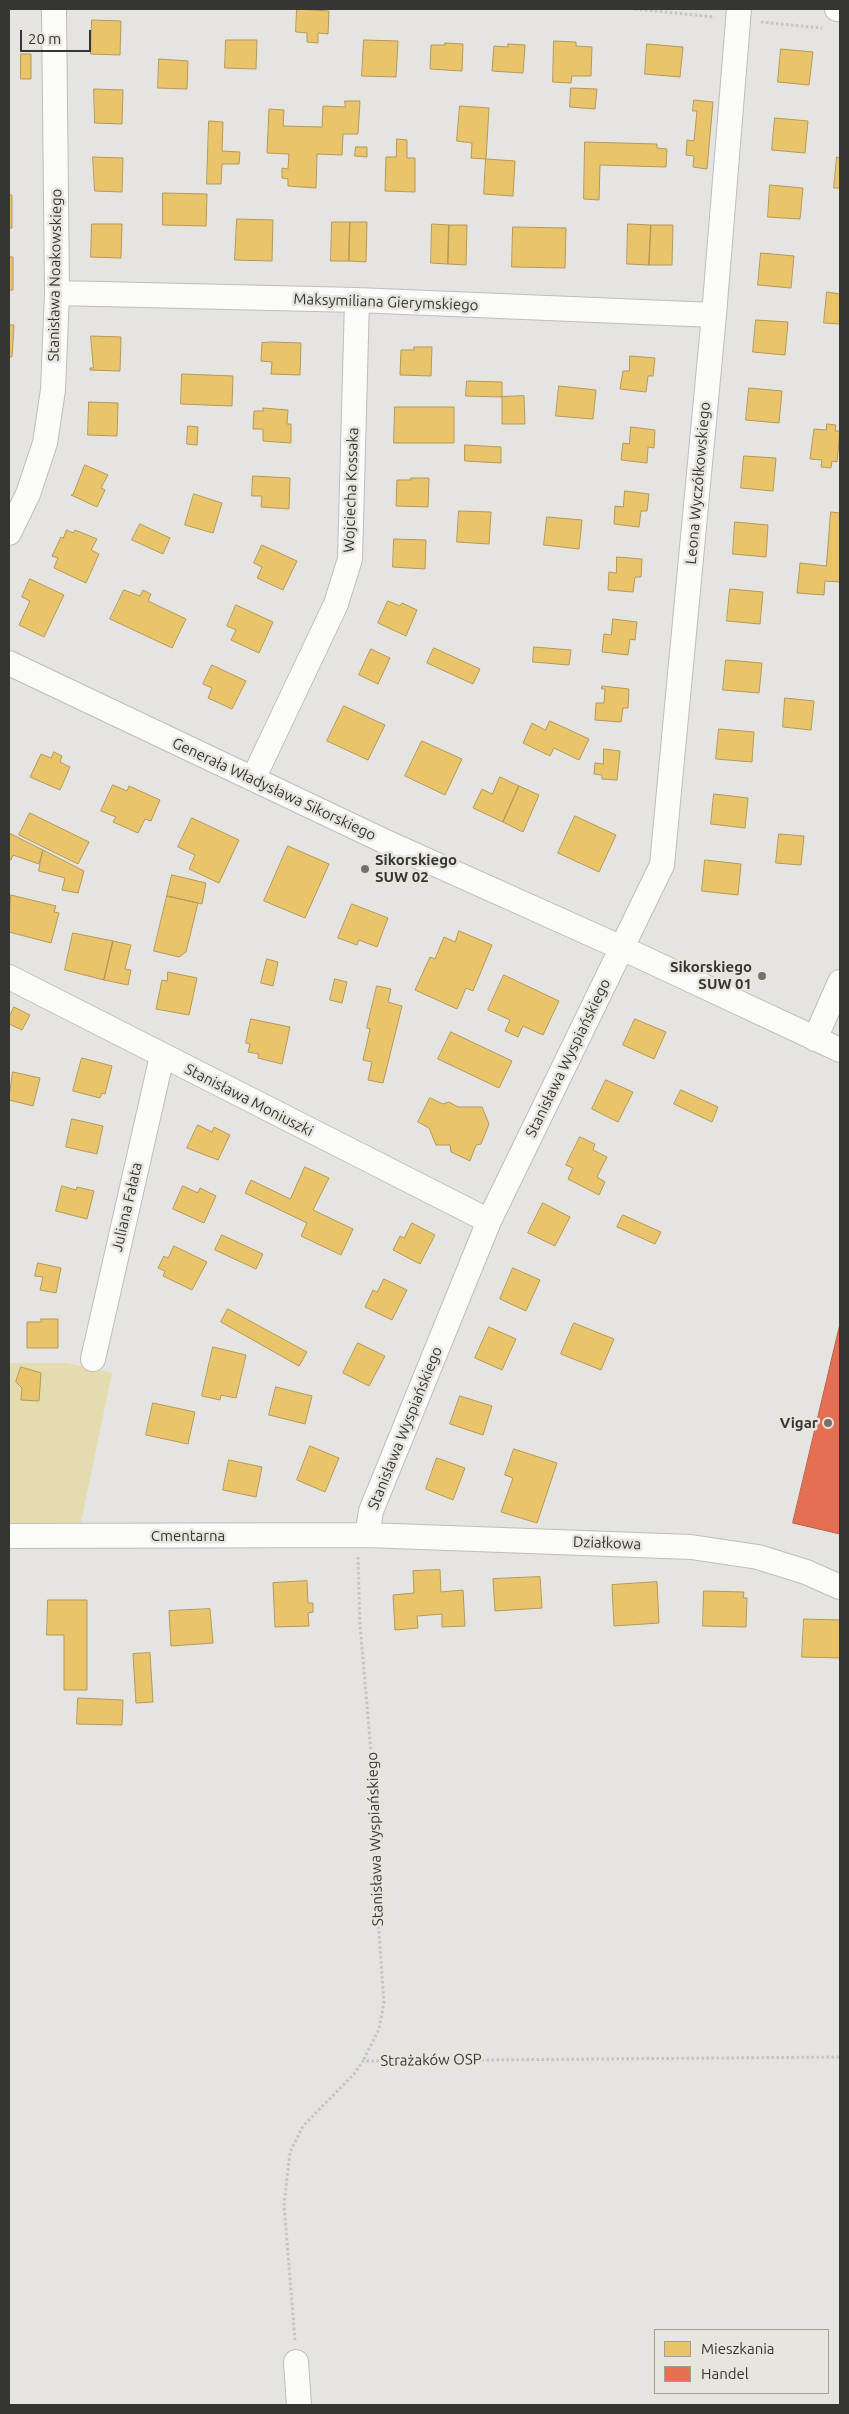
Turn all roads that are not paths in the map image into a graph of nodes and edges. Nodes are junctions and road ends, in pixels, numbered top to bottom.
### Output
1 (54, 9) edge
2 (738, 15) edge
3 (57, 293) junction
4 (357, 300) junction
5 (714, 315) junction
6 (9, 533) edge
7 (9, 663) edge
8 (253, 779) junction
9 (622, 948) junction
10 (9, 977) edge
11 (840, 982) edge
12 (815, 1039) junction
13 (840, 1050) edge
14 (162, 1056) junction
15 (489, 1220) junction
16 (93, 1359) dead end
17 (367, 1535) junction
18 (9, 1536) edge
19 (840, 1587) edge
20 (296, 2362) road end
21 (299, 2405) edge

1 - 3 street, Stanisława Noakowskiego
2 - 5 street, Leona Wyczółkowskiego
3 - 4 street, Maksymiliana Gierymskiego
3 - 6 street, Stanisława Noakowskiego
4 - 5 street, Maksymiliana Gierymskiego
4 - 8 street, Wojciecha Kossaka
5 - 9 street, Leona Wyczółkowskiego
7 - 8 street, Generała Władysława Sikorskiego
8 - 9 street, Generała Władysława Sikorskiego
9 - 12 street, Generała Władysława Sikorskiego
9 - 15 street, Stanisława Wyspiańskiego
10 - 14 street, Stanisława Moniuszki
11 - 12 street
12 - 13 street, Generała Władysława Sikorskiego
14 - 15 street, Stanisława Moniuszki
14 - 16 street, Juliana Fałata
15 - 17 street, Stanisława Wyspiańskiego
17 - 18 street, Cmentarna
17 - 19 street, Działkowa
20 - 21 street

